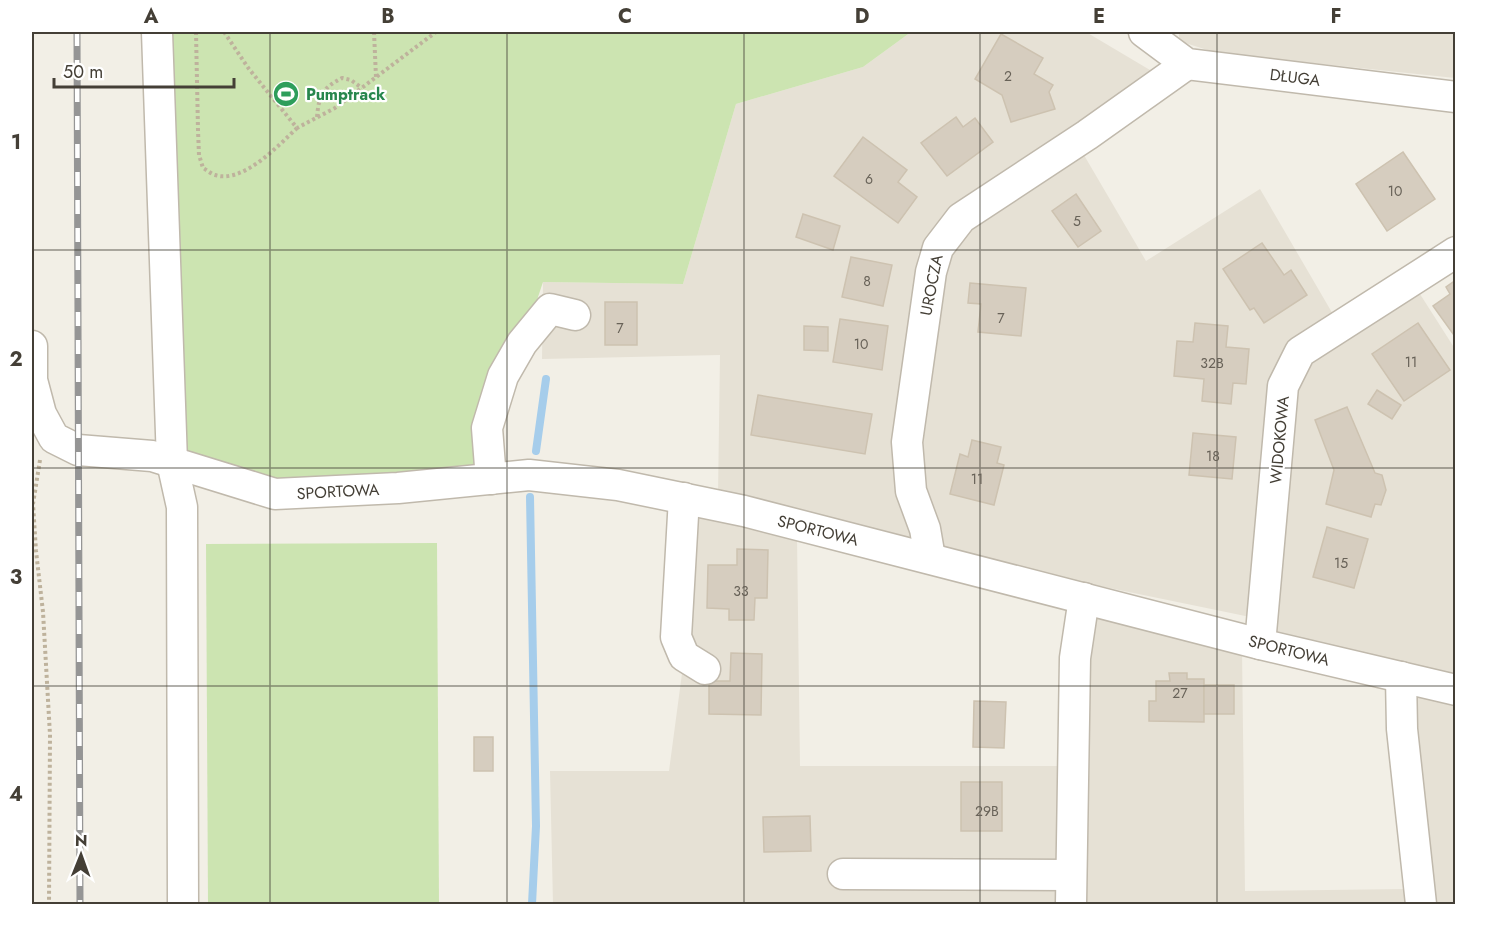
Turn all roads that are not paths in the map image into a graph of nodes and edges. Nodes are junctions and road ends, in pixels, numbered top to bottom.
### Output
1 (157, 32) edge
2 (1144, 32) edge
3 (1187, 64) junction
4 (1455, 97) edge
5 (1455, 252) edge
6 (575, 315) dead end
7 (32, 346) edge
8 (172, 462) junction
9 (491, 479) junction
10 (684, 498) junction
11 (930, 558) junction
12 (1084, 598) junction
13 (1260, 644) junction
14 (705, 669) dead end
15 (1401, 677) junction
16 (1455, 690) edge
17 (843, 874) dead end
18 (1071, 875) junction
19 (183, 904) edge
20 (1071, 904) edge
21 (1421, 904) edge

1 - 8 street
2 - 3 street, DŁUGA
3 - 4 street, DŁUGA
3 - 11 street, UROCZA
5 - 13 street, WIDOKOWA
6 - 9 street
7 - 8 street, SPORTOWA
8 - 9 street, SPORTOWA
8 - 19 street
9 - 10 street, SPORTOWA
10 - 11 street, SPORTOWA
10 - 14 street
11 - 12 street, SPORTOWA
12 - 13 street, SPORTOWA
12 - 18 street
13 - 15 street, SPORTOWA
15 - 16 street, SPORTOWA
15 - 21 street
17 - 18 street
18 - 20 street

